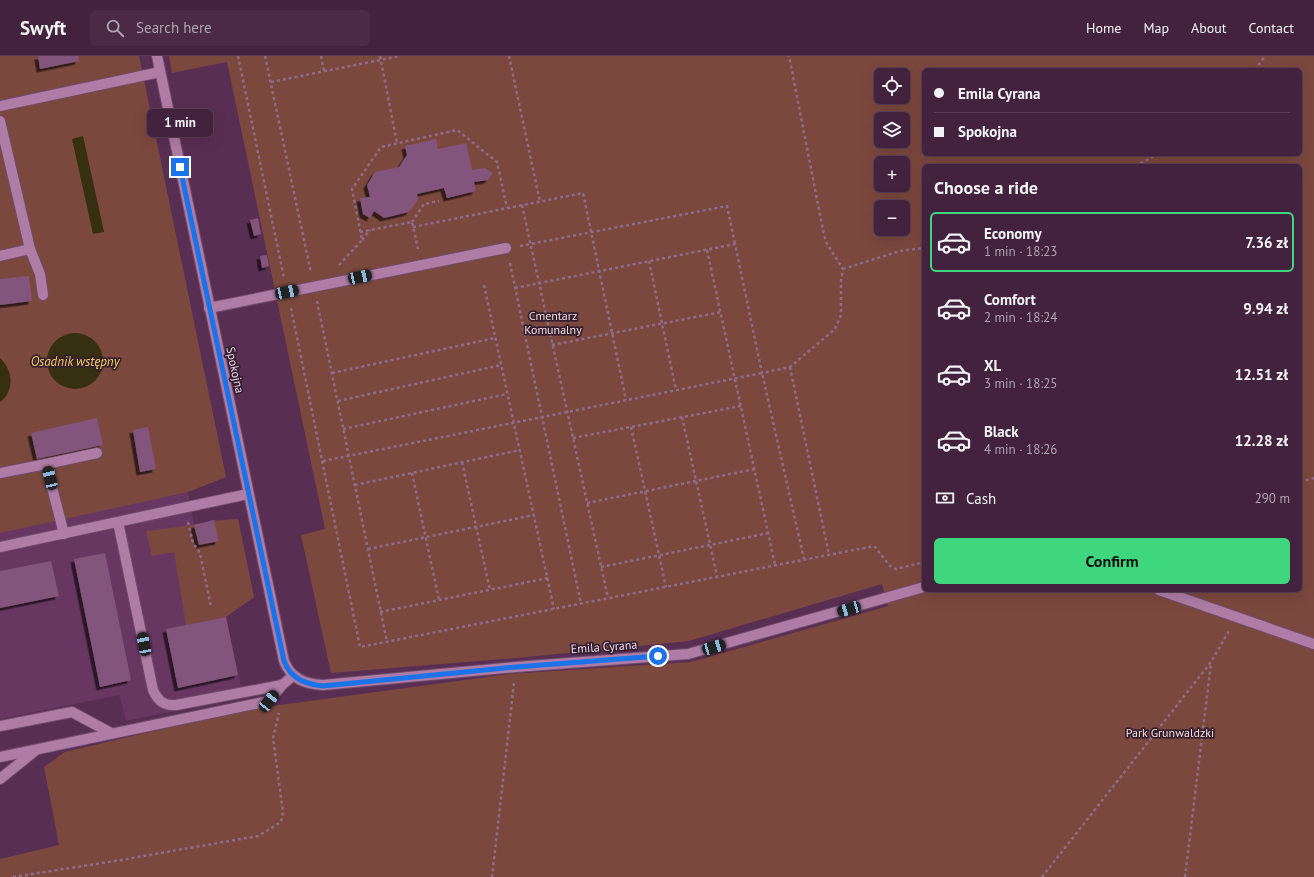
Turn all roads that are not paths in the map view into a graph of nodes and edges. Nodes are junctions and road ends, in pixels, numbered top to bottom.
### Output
1 (157, 56) edge
2 (160, 72) junction
3 (0, 106) edge
4 (0, 121) edge
5 (506, 248) road end
6 (30, 249) junction
7 (0, 256) edge
8 (43, 295) dead end
9 (209, 308) junction
10 (97, 453) dead end
11 (46, 464) junction
12 (0, 473) edge
13 (248, 494) junction
14 (118, 522) junction
15 (64, 534) junction
16 (0, 547) edge
17 (922, 589) edge
18 (1165, 592) edge
19 (1314, 644) edge
20 (298, 679) junction
21 (282, 685) junction
22 (0, 726) edge
23 (111, 733) junction
24 (38, 748) junction
25 (0, 757) edge
26 (0, 779) edge

1 - 2 street, Spokojna
2 - 3 street
2 - 9 street, Spokojna
4 - 6 street
5 - 9 street
6 - 7 street
6 - 8 street
9 - 13 street, Spokojna
10 - 11 street
11 - 12 street
11 - 15 street
13 - 14 street
13 - 20 street, Spokojna
14 - 15 street
14 - 21 street
15 - 16 street
17 - 20 street, Emila Cyrana
18 - 19 street
20 - 21 street
21 - 23 street
22 - 23 street
23 - 24 street
24 - 25 street
24 - 26 street

